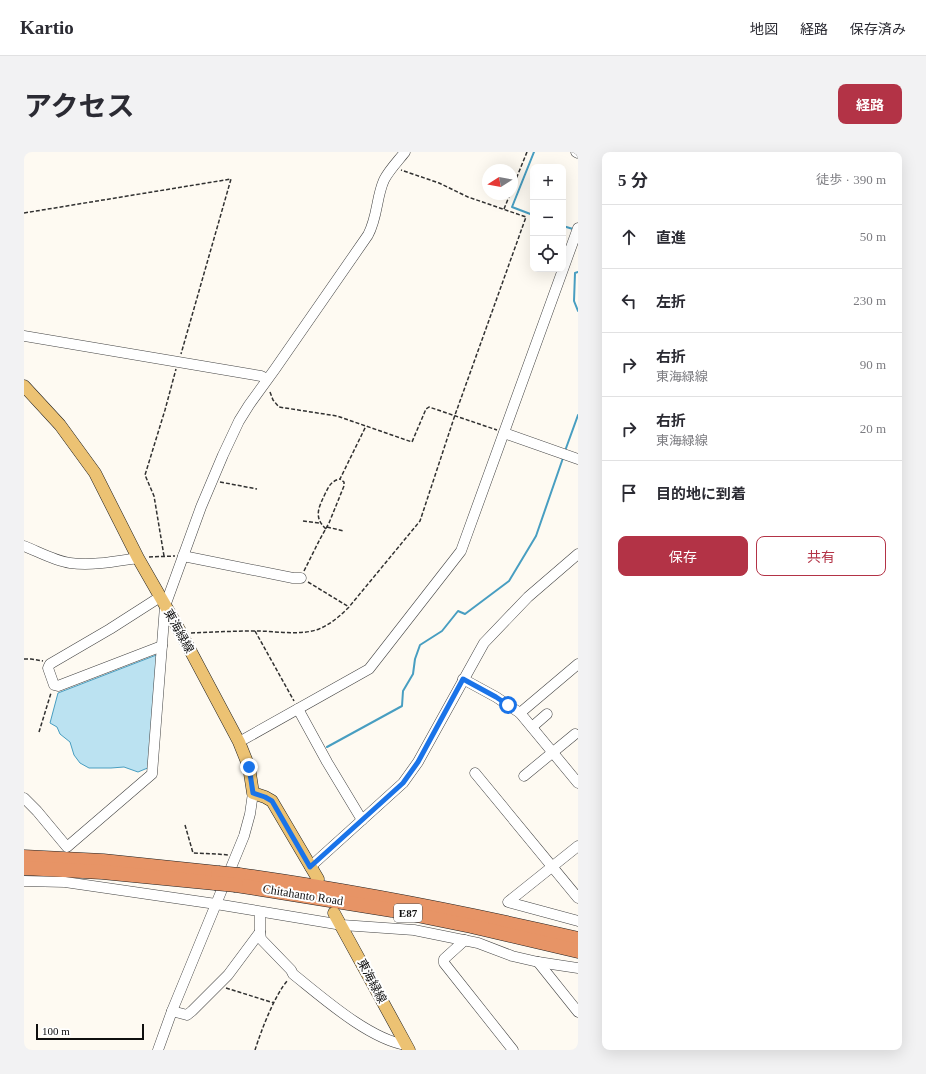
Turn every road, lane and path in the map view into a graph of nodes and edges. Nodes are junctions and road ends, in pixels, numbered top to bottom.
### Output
1 (405, 152) edge
2 (527, 152) edge
3 (393, 168) junction
4 (518, 174) edge
5 (508, 200) edge
6 (504, 209) junction
7 (24, 213) edge
8 (577, 231) edge
9 (24, 336) edge
10 (178, 362) junction
11 (266, 379) junction
12 (24, 386) edge
13 (455, 415) junction
14 (366, 426) junction
15 (504, 433) junction
16 (569, 456) edge
17 (340, 479) junction
18 (212, 480) junction
19 (257, 489) dead end
20 (303, 521) dead end
21 (320, 523) junction
22 (326, 528) junction
23 (344, 531) dead end
24 (24, 546) edge
25 (578, 554) edge
26 (164, 556) junction
27 (183, 557) junction
28 (138, 558) junction
29 (301, 578) junction
30 (163, 601) junction
31 (349, 607) junction
32 (255, 631) junction
33 (181, 633) junction
34 (162, 646) junction
35 (24, 659) edge
36 (50, 664) junction
37 (577, 667) edge
38 (463, 679) junction
39 (54, 686) junction
40 (298, 709) junction
41 (520, 713) junction
42 (547, 714) dead end
43 (532, 727) junction
44 (39, 732) dead end
45 (575, 734) dead end
46 (240, 742) junction
47 (553, 753) junction
48 (475, 773) dead end
49 (524, 776) dead end
50 (577, 780) edge
51 (253, 793) junction
52 (24, 798) edge
53 (362, 820) junction
54 (185, 825) dead end
55 (578, 846) edge
56 (24, 857) edge
57 (235, 857) junction
58 (553, 866) junction
59 (310, 867) junction
60 (24, 868) edge
61 (216, 878) junction
62 (318, 879) dead end
63 (238, 880) junction
64 (24, 881) edge
65 (578, 898) edge
66 (216, 904) junction
67 (260, 912) junction
68 (334, 913) dead end
69 (578, 922) edge
70 (342, 925) junction
71 (260, 932) junction
72 (578, 939) edge
73 (465, 940) junction
74 (578, 951) edge
75 (538, 962) junction
76 (578, 968) edge
77 (292, 972) junction
78 (219, 984) junction
79 (274, 1003) junction
80 (172, 1011) junction
81 (578, 1012) edge
82 (408, 1048) edge
83 (158, 1050) edge
84 (255, 1050) edge
85 (513, 1050) edge

1 - 3 street
2 - 4 path
3 - 6 path
3 - 11 street
5 - 6 path
6 - 13 path
7 - 10 path
8 - 15 street
9 - 10 street
10 - 11 street
10 - 26 path
11 - 14 path
11 - 18 street
12 - 28 main road, 東海緑線
13 - 14 path
13 - 15 path
13 - 31 path
14 - 17 path
15 - 16 street
15 - 40 street
17 - 21 path
17 - 22 path
18 - 19 path
18 - 27 street
20 - 21 path
21 - 22 path
22 - 23 path
22 - 29 path
24 - 28 street
25 - 38 street
26 - 27 path
26 - 28 path
27 - 29 street
27 - 30 street
28 - 30 main road, 東海緑線
29 - 31 path
30 - 33 main road, 東海緑線
30 - 34 street
30 - 36 street
31 - 32 path
32 - 33 path
32 - 40 path
33 - 46 main road, 東海緑線
34 - 39 street
34 - 52 street
35 - 36 path
36 - 39 street
37 - 41 street
38 - 41 street
38 - 53 street
39 - 44 path
40 - 46 street
40 - 53 street
41 - 43 street
42 - 43 street
43 - 47 street
45 - 47 street
46 - 51 main road, 東海緑線
47 - 49 street
47 - 50 street
48 - 58 street
51 - 57 street
51 - 59 main road
53 - 59 street
54 - 57 path
55 - 58 street
56 - 61 highway, Chitahanto Road / E87
57 - 66 street
58 - 65 street
58 - 69 street
59 - 62 main road
60 - 61 highway, Chitahanto Road / E87
61 - 63 highway, Chitahanto Road / E87, bridge
63 - 72 highway, Chitahanto Road / E87
63 - 74 highway, Chitahanto Road / E87
64 - 66 street
66 - 67 street
66 - 80 street
67 - 70 street
67 - 71 street
68 - 70 main road, 東海緑線
70 - 73 street
70 - 82 main road, 東海緑線
71 - 77 street
71 - 78 street
73 - 75 street
73 - 85 street
75 - 76 street
75 - 81 street
77 - 79 path
77 - 82 street
78 - 79 path
78 - 80 street
79 - 84 path
80 - 83 street

